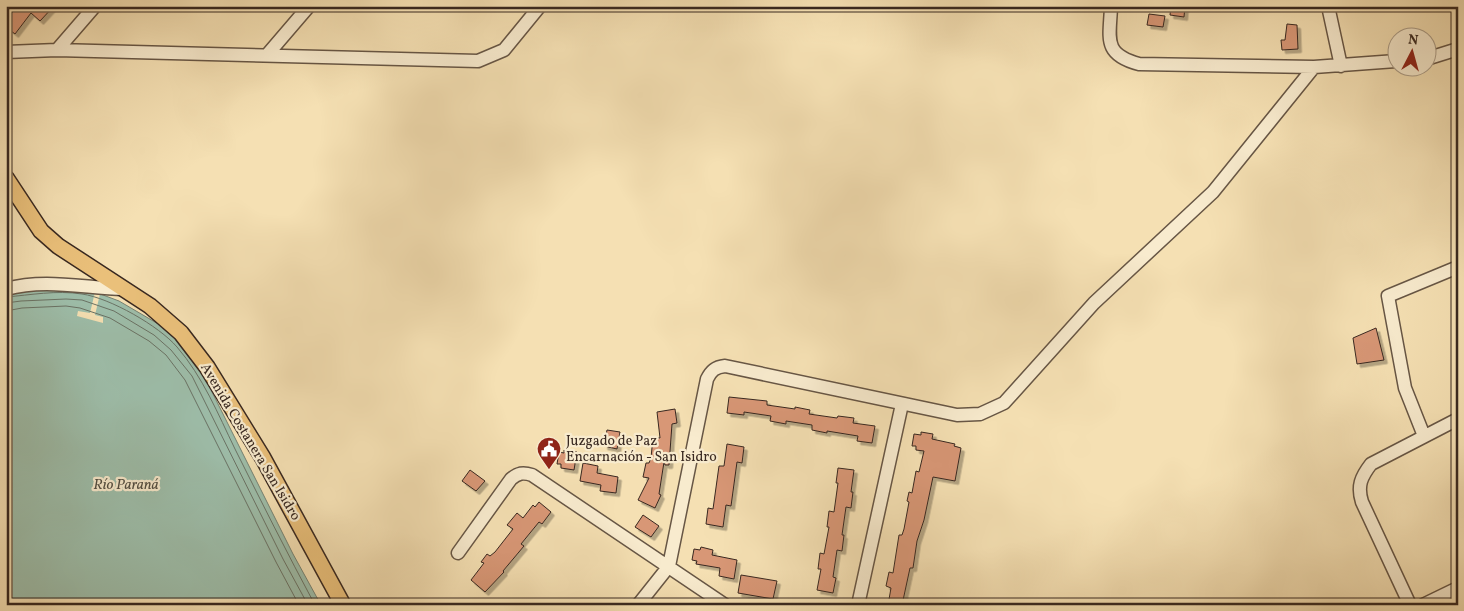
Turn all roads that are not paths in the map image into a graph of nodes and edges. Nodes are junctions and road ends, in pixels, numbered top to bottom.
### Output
1 (95, 6) edge
2 (309, 6) edge
3 (540, 6) edge
4 (1111, 6) edge
5 (1328, 6) edge
6 (1458, 49) edge
7 (56, 50) junction
8 (6, 52) edge
9 (267, 55) junction
10 (1436, 56) edge
11 (1386, 62) edge
12 (1342, 66) junction
13 (1314, 67) junction
14 (6, 178) edge
15 (1458, 267) edge
16 (6, 289) edge
17 (123, 289) junction
18 (902, 404) junction
19 (1458, 419) edge
20 (1424, 436) junction
21 (458, 553) dead end
22 (669, 566) junction
23 (1458, 588) edge
24 (343, 605) edge
25 (638, 605) edge
26 (725, 605) edge
27 (858, 605) edge
28 (1410, 605) edge
29 (1423, 605) edge

1 - 7 street
2 - 9 street
3 - 9 street
4 - 13 street
5 - 12 street
6 - 10 street
7 - 8 street
7 - 9 street
11 - 12 street
12 - 13 street
13 - 18 street
14 - 17 main road, Avenida Costanera San Isidro
15 - 20 street
16 - 17 street
17 - 24 main road, Avenida Costanera San Isidro
18 - 22 street
18 - 27 street
19 - 20 street
20 - 28 street
21 - 22 street
22 - 25 street
22 - 26 street
23 - 29 street

